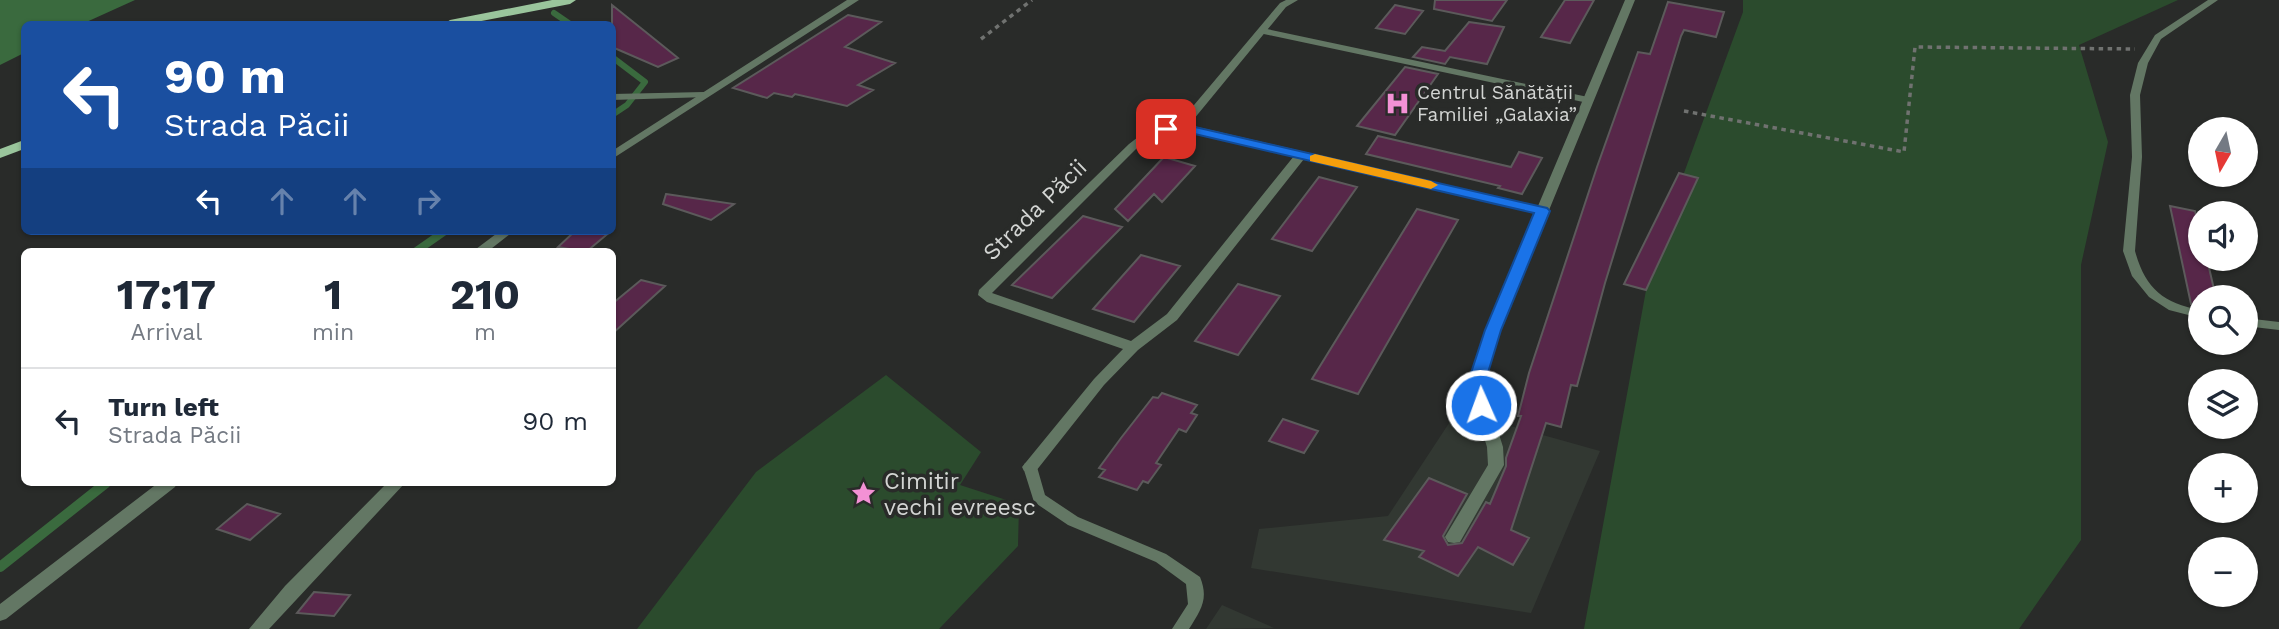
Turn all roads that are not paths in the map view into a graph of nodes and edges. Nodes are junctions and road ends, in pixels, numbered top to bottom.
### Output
1 (570, 0) edge
2 (854, 0) edge
3 (1293, 0) edge
4 (1630, 0) edge
5 (2214, 0) edge
6 (465, 21) edge
7 (1262, 31) junction
8 (704, 95) junction
9 (616, 97) edge
10 (1588, 100) junction
11 (1182, 127) junction
12 (21, 145) edge
13 (616, 153) edge
14 (0, 154) edge
15 (1301, 155) junction
16 (1542, 211) junction
17 (502, 235) edge
18 (485, 248) edge
19 (2188, 310) edge
20 (2258, 324) edge
21 (2279, 326) edge
22 (1133, 347) junction
23 (1030, 467) joint
24 (165, 486) edge
25 (394, 486) edge
26 (1454, 537) dead end
27 (0, 614) edge
28 (258, 629) edge
29 (1180, 629) edge

1 - 6 main road
2 - 8 street
3 - 7 street
4 - 10 street
5 - 19 lane
7 - 10 lane
7 - 11 street
8 - 9 lane
8 - 13 street
10 - 16 street
11 - 15 street, Strada Păcii
11 - 22 street, Strada Păcii
12 - 14 main road
15 - 16 street, Strada Păcii
15 - 22 street
16 - 26 street
17 - 18 street
20 - 21 lane
22 - 23 street
23 - 29 lane
24 - 27 street
25 - 28 street

